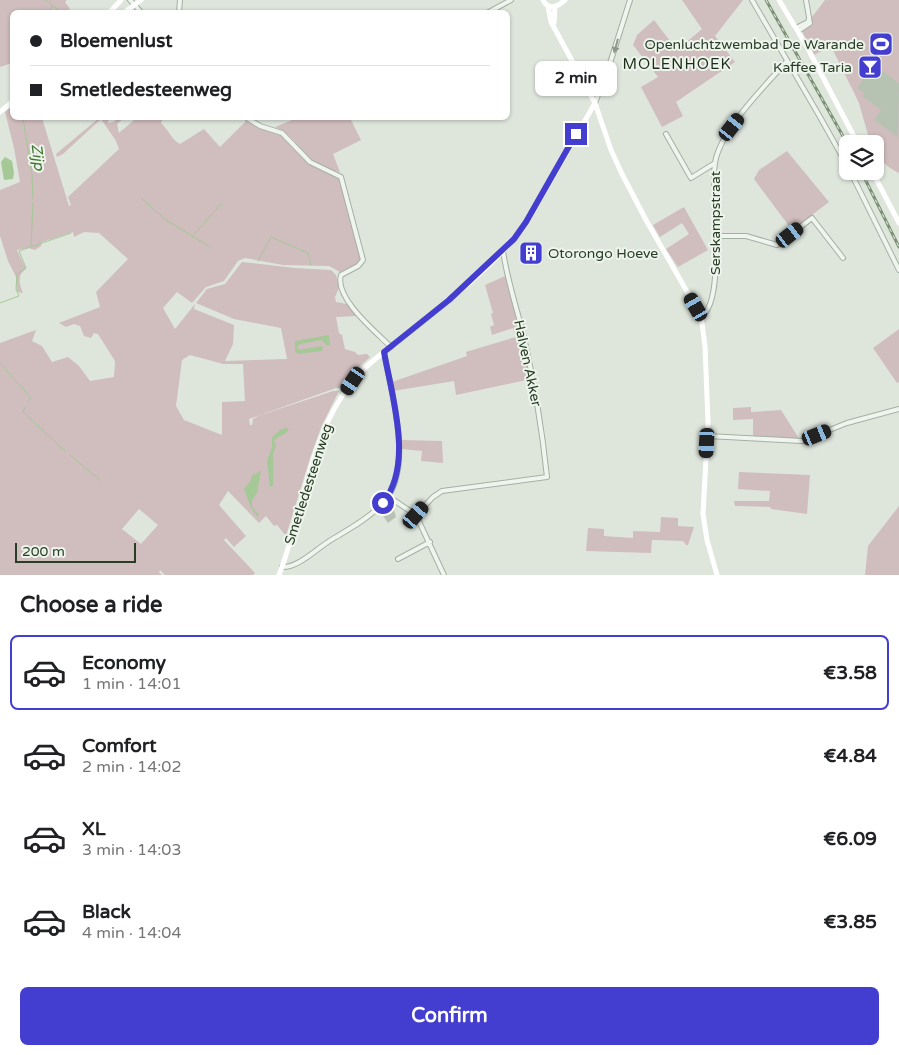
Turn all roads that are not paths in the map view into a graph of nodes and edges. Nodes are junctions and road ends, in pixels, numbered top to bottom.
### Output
1 (120, 0) edge
2 (130, 0) edge
3 (141, 0) edge
4 (511, 0) edge
5 (543, 0) edge
6 (564, 0) edge
7 (630, 0) edge
8 (752, 0) edge
9 (780, 0) edge
10 (806, 0) edge
11 (135, 2) edge
12 (548, 6) junction
13 (555, 7) junction
14 (112, 10) edge
15 (492, 10) edge
16 (555, 28) junction
17 (797, 30) junction
18 (787, 61) junction
19 (595, 103) junction
20 (10, 104) edge
21 (0, 112) edge
22 (250, 120) edge
23 (666, 134) dead end
24 (853, 135) edge
25 (839, 151) edge
26 (715, 163) junction
27 (854, 180) edge
28 (877, 180) edge
29 (899, 223) edge
30 (716, 236) junction
31 (503, 251) junction
32 (843, 258) dead end
33 (899, 270) edge
34 (701, 316) junction
35 (391, 347) junction
36 (384, 352) junction
37 (899, 409) edge
38 (708, 436) junction
39 (389, 496) junction
40 (416, 515) junction
41 (430, 542) junction
42 (398, 559) dead end
43 (282, 567) junction
44 (279, 575) edge
45 (444, 575) edge
46 (717, 575) edge

1 - 14 street
2 - 11 street
3 - 11 street
4 - 15 street
5 - 12 street
6 - 13 street
7 -> 19 street
8 - 18 street
9 - 17 street
10 - 17 street
12 - 13 street
12 - 16 street
13 - 16 street
16 - 19 street
17 - 24 street
18 - 25 street
18 - 26 street, Serskampstraat
19 - 31 street, Smetledesteenweg
19 - 34 street
20 - 21 street
22 - 35 street
23 - 26 street
26 - 30 street, Serskampstraat
27 - 33 street
28 - 29 street
30 - 32 street
30 - 34 street, Serskampstraat
31 - 35 street, Smetledesteenweg
31 - 40 street, Halven Akker
34 - 38 street
35 - 36 street, Smetledesteenweg
36 - 39 street
36 - 43 street, Smetledesteenweg
37 - 38 street
38 - 46 street
39 - 40 street
39 - 43 street
40 - 41 street
41 - 42 street
41 - 45 street
43 - 44 street, Smetledesteenweg

